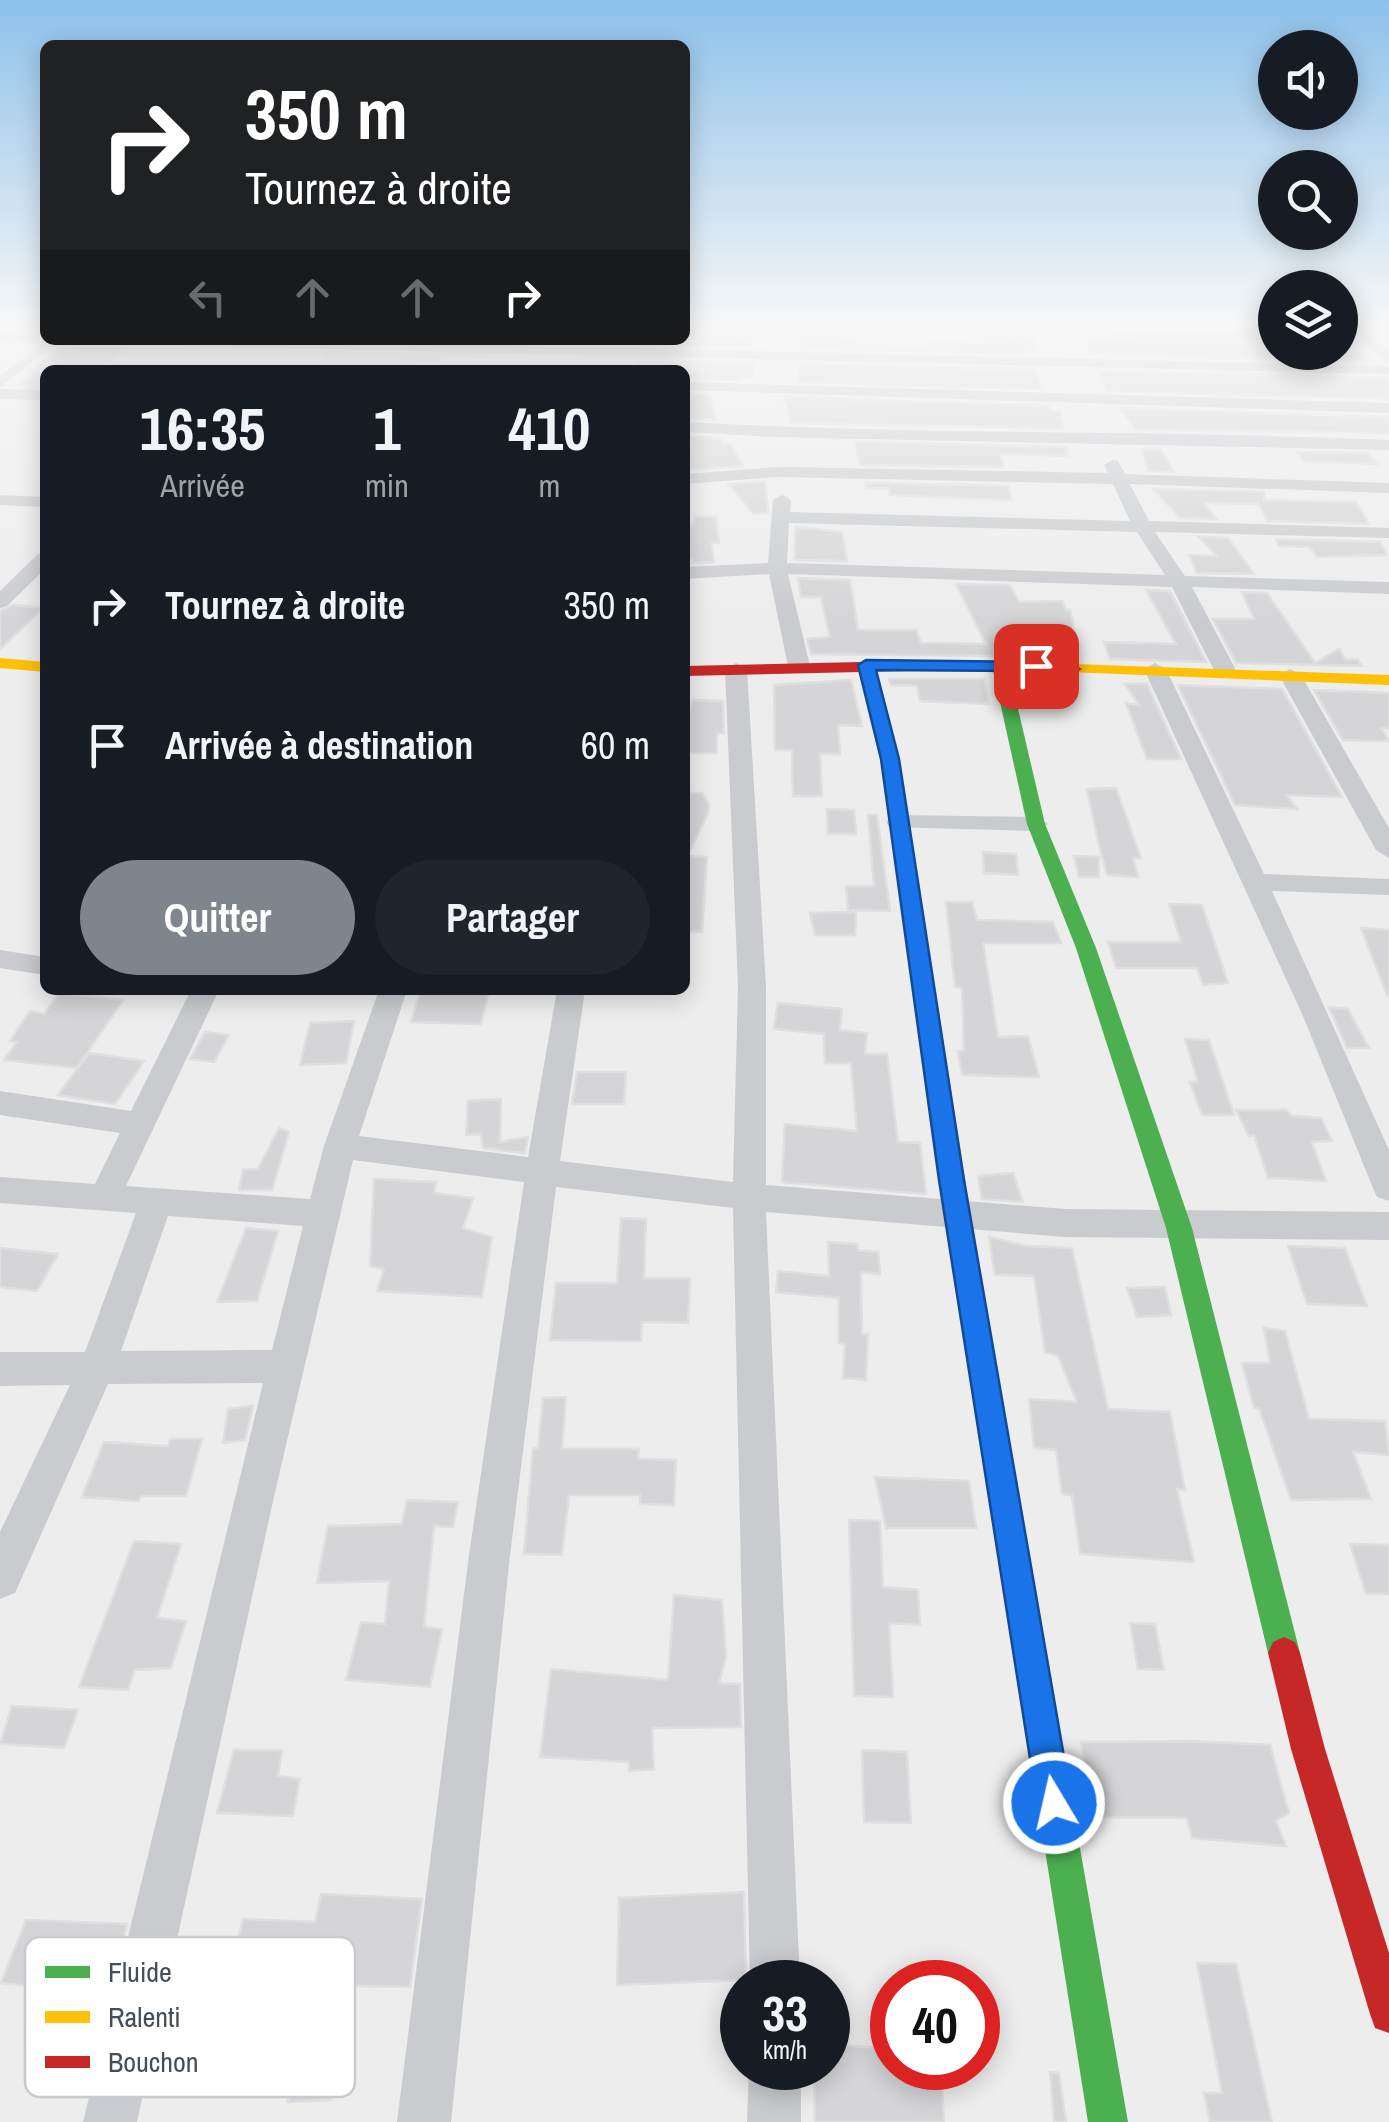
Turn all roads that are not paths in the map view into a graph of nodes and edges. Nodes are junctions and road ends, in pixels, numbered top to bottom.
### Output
1 (771, 424) edge
2 (1094, 424) edge
3 (690, 428) edge
4 (1100, 438) junction
5 (1389, 445) edge
6 (773, 452) junction
7 (690, 477) edge
8 (1118, 479) junction
9 (1389, 488) edge
10 (0, 500) edge
11 (40, 502) edge
12 (783, 517) junction
13 (1142, 526) junction
14 (1389, 533) edge
15 (40, 563) edge
16 (777, 568) junction
17 (690, 573) edge
18 (1178, 580) junction
19 (1389, 588) edge
20 (0, 602) edge
21 (0, 663) edge
22 (866, 665) junction
23 (799, 666) junction
24 (1000, 666) junction
25 (40, 667) edge
26 (736, 669) junction
27 (1155, 669) junction
28 (690, 671) edge
29 (1226, 672) junction
30 (1290, 675) junction
31 (1389, 680) edge
32 (898, 822) junction
33 (1036, 824) junction
34 (1389, 850) edge
35 (1255, 882) junction
36 (1389, 887) edge
37 (0, 959) edge
38 (40, 965) edge
39 (200, 995) edge
40 (391, 995) edge
41 (570, 995) edge
42 (0, 1103) edge
43 (140, 1124) junction
44 (340, 1146) junction
45 (540, 1171) junction
46 (1389, 1188) edge
47 (0, 1190) edge
48 (749, 1194) junction
49 (104, 1196) junction
50 (157, 1201) junction
51 (324, 1214) junction
52 (958, 1217) junction
53 (1389, 1226) edge
54 (1179, 1228) junction
55 (286, 1366) junction
56 (0, 1368) edge
57 (97, 1368) junction
58 (8, 1539) edge
59 (0, 1578) edge
60 (153, 1937) edge
61 (774, 1960) edge
62 (1388, 2010) edge
63 (774, 2090) edge
64 (116, 2097) edge
65 (110, 2122) edge
66 (424, 2122) edge
67 (774, 2122) edge
68 (1108, 2122) edge

1 - 6 street
2 - 4 street
3 - 6 street
4 - 5 street
4 - 6 street
4 - 8 street
6 - 7 street
6 - 8 street
6 - 12 street
8 - 9 street
8 - 13 street
10 - 11 street
12 - 13 street
12 - 16 street
13 - 14 street
13 - 18 street
15 - 20 street
16 - 17 street
16 - 18 street
16 - 23 street
18 - 19 street
18 - 29 street
21 - 25 street
22 - 23 street
22 - 24 street
22 - 32 street
23 - 26 street
24 - 27 street
24 - 33 street
26 - 28 street
26 - 48 street
27 - 29 street
27 - 35 street
29 - 30 street
30 - 31 street
30 - 34 street
32 - 33 street
32 - 52 street
33 - 54 street
35 - 36 street
35 - 46 street
37 - 38 street
39 - 43 street
40 - 44 street
41 - 45 street
42 - 43 street
43 - 49 street
44 - 45 street
44 - 51 street
45 - 48 street
45 - 66 street
47 - 49 street
48 - 52 street
48 - 61 street
49 - 50 street
50 - 51 street
50 - 57 street
51 - 55 street
52 - 54 street
52 - 68 street
53 - 54 street
54 - 62 street
55 - 57 street
55 - 60 street
56 - 57 street
57 - 58 street
58 - 59 street
63 - 67 street
64 - 65 street

